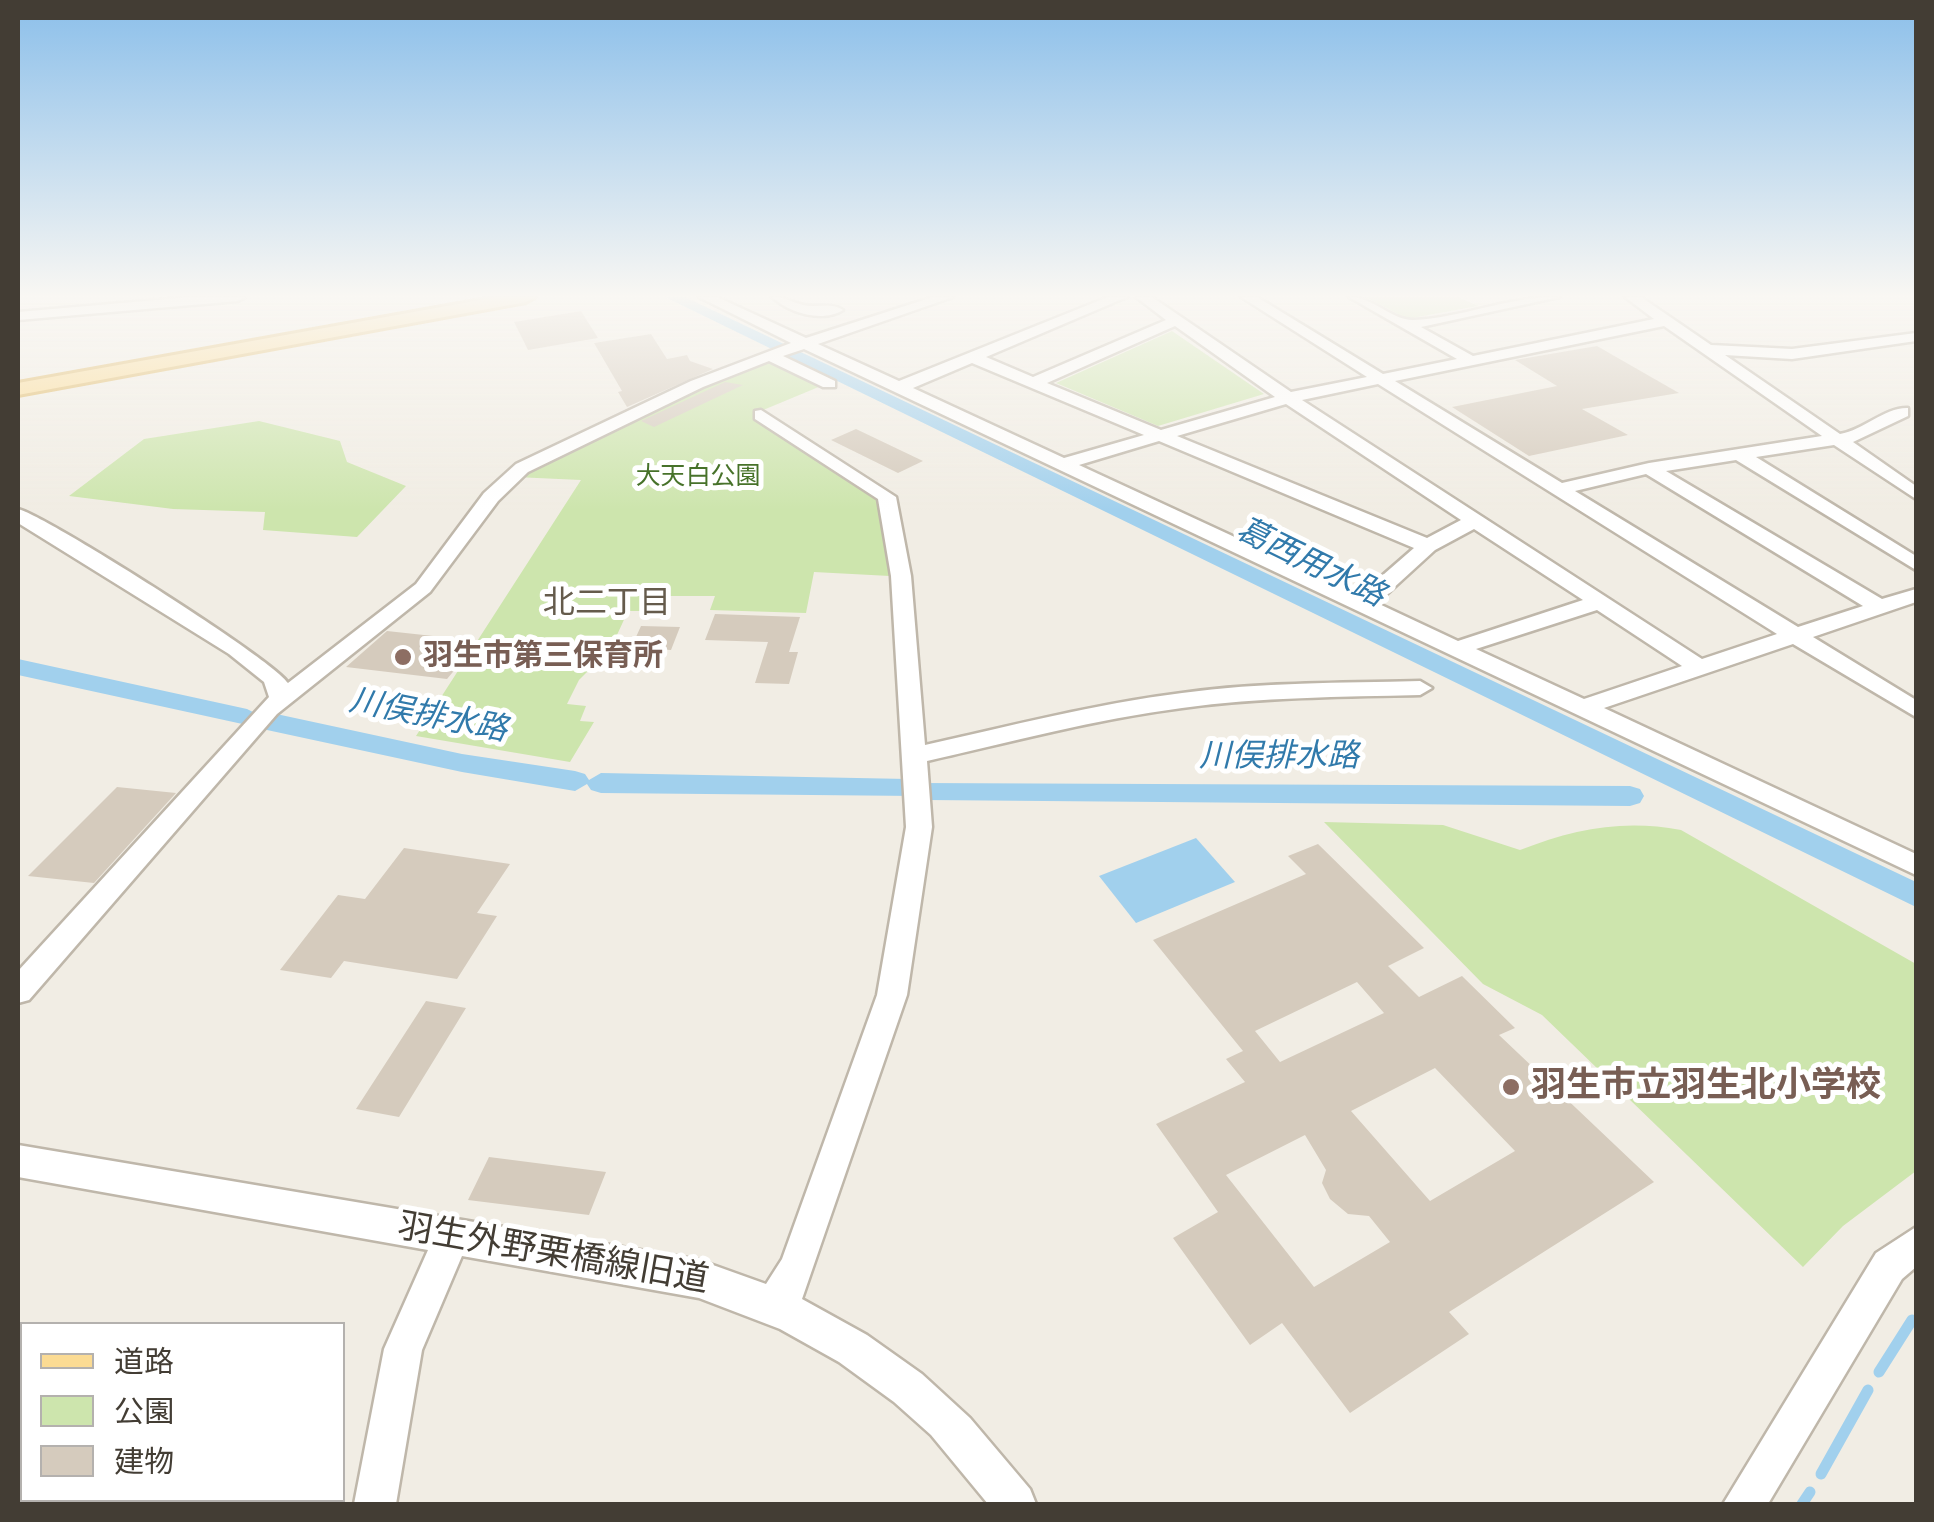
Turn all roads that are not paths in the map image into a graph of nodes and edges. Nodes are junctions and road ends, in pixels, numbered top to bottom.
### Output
1 (134, 368) edge
2 (737, 368) edge
3 (798, 368) edge
4 (858, 368) edge
5 (946, 368) edge
6 (998, 368) edge
7 (1067, 368) edge
8 (1245, 368) edge
9 (1361, 368) edge
10 (1425, 368) edge
11 (1735, 368) edge
12 (1377, 378) junction
13 (1033, 383) junction
14 (829, 384) dead end
15 (900, 387) junction
16 (18, 389) edge
17 (1288, 398) junction
18 (1902, 412) dead end
19 (761, 415) dead end
20 (1159, 435) junction
21 (1838, 441) junction
22 (1739, 454) junction
23 (1065, 463) junction
24 (1649, 468) junction
25 (1558, 490) junction
26 (1916, 494) edge
27 (18, 515) edge
28 (1474, 521) junction
29 (1428, 546) junction
30 (1916, 564) edge
31 (1916, 595) edge
32 (1599, 602) junction
33 (1363, 604) junction
34 (1878, 606) junction
35 (1794, 634) junction
36 (1457, 648) junction
37 (1700, 667) junction
38 (1420, 688) dead end
39 (1586, 709) junction
40 (268, 710) junction
41 (1916, 710) edge
42 (914, 756) junction
43 (1916, 865) edge
44 (18, 991) edge
45 (18, 1162) edge
46 (452, 1237) junction
47 (1916, 1245) edge
48 (772, 1304) junction
49 (375, 1504) edge
50 (1015, 1504) edge
51 (1744, 1504) edge

1 - 16 main road
2 - 40 street
3 - 14 street
4 - 15 street
5 - 15 street
6 - 13 street
7 - 13 street
8 - 17 street
9 - 12 street
10 - 12 street
11 - 21 street
12 - 17 street
12 - 25 street
13 - 20 street
15 - 23 street
17 - 20 street
17 - 28 street
18 - 21 street
19 - 42 street
20 - 23 street
20 - 29 street
21 - 22 street
21 - 26 street
22 - 24 street
22 - 30 street
23 - 33 street
24 - 25 street
24 - 34 street
25 - 35 street
27 - 40 street
28 - 29 street
28 - 32 street
29 - 33 street
31 - 34 street
32 - 36 street
32 - 37 street
33 - 36 street
34 - 35 street
35 - 37 street
35 - 41 street
36 - 39 street
37 - 39 street
38 - 42 street
39 - 43 street
40 - 44 street
42 - 48 street
45 - 46 street, 羽生外野栗橋線旧道
46 - 48 street, 羽生外野栗橋線旧道
46 - 49 street
47 - 51 street
48 - 50 street, 羽生外野栗橋線旧道

